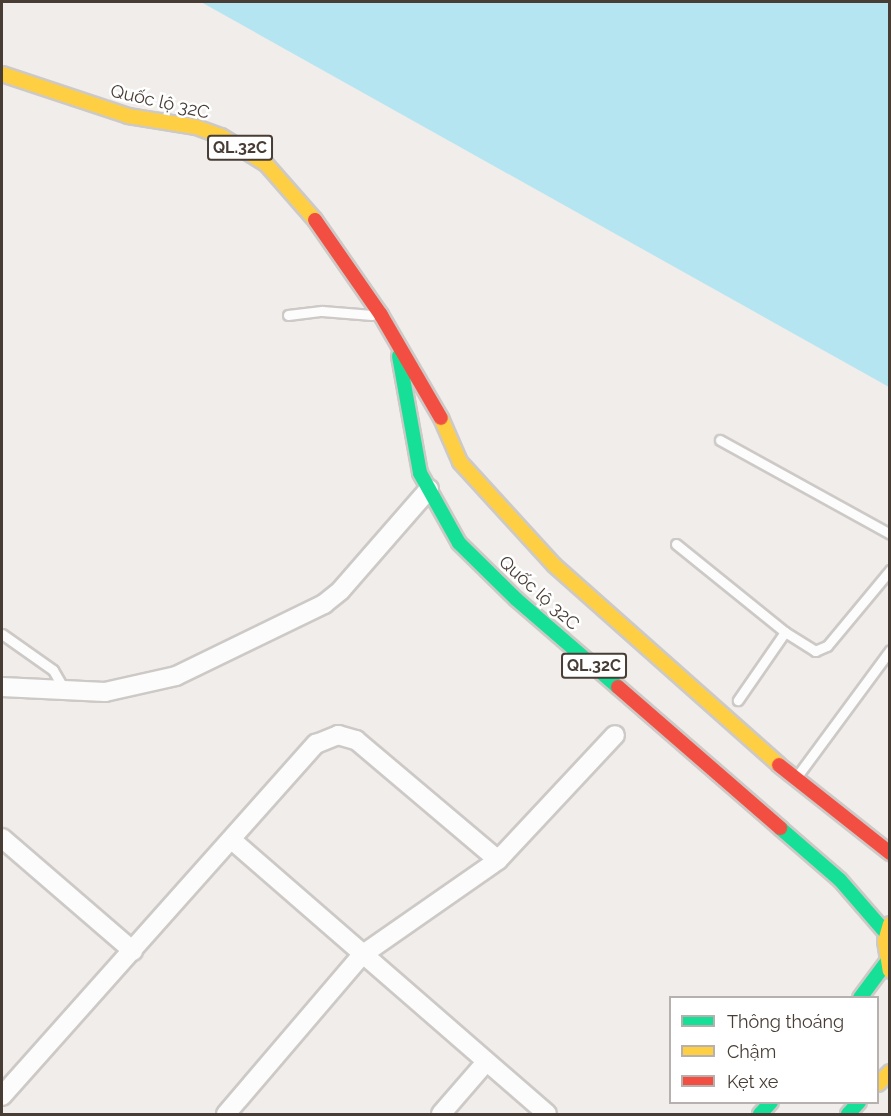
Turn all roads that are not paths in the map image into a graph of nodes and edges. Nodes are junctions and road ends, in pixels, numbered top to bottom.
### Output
1 (2, 74) edge
2 (288, 315) dead end
3 (381, 315) junction
4 (397, 341) junction
5 (720, 440) dead end
6 (429, 489) junction
7 (890, 534) edge
8 (676, 544) dead end
9 (890, 570) edge
10 (785, 632) junction
11 (2, 634) edge
12 (890, 650) edge
13 (2, 687) edge
14 (65, 692) junction
15 (738, 700) dead end
16 (615, 735) dead end
17 (795, 779) junction
18 (232, 840) junction
19 (3, 842) edge
20 (890, 853) edge
21 (498, 860) junction
22 (888, 929) edge
23 (133, 951) junction
24 (362, 955) junction
25 (888, 967) edge
26 (862, 996) edge
27 (486, 1062) junction
28 (890, 1072) edge
29 (879, 1083) edge
30 (2, 1096) edge
31 (226, 1114) edge
32 (441, 1114) edge
33 (547, 1114) edge

1 - 3 main road, Quốc lộ 32C / QL.32C
2 - 3 lane
3 - 4 main road, Quốc lộ 32C / QL.32C
4 - 6 main road, Quốc lộ 32C / QL.32C
4 - 17 main road, Quốc lộ 32C / QL.32C
5 - 7 lane
6 - 14 street
6 - 22 main road, Quốc lộ 32C / QL.32C
8 - 10 lane
9 - 10 lane
10 - 15 lane
11 - 14 lane
12 - 17 lane
13 - 14 street
16 - 21 street
17 - 20 main road, Quốc lộ 32C / QL.32C
18 - 21 street
18 - 23 street
18 - 24 street
19 - 23 street
21 - 24 street
22 - 25 main road
23 - 30 street
24 - 27 street
24 - 31 street
25 - 26 main road
27 - 32 street
27 - 33 street
28 - 29 main road

